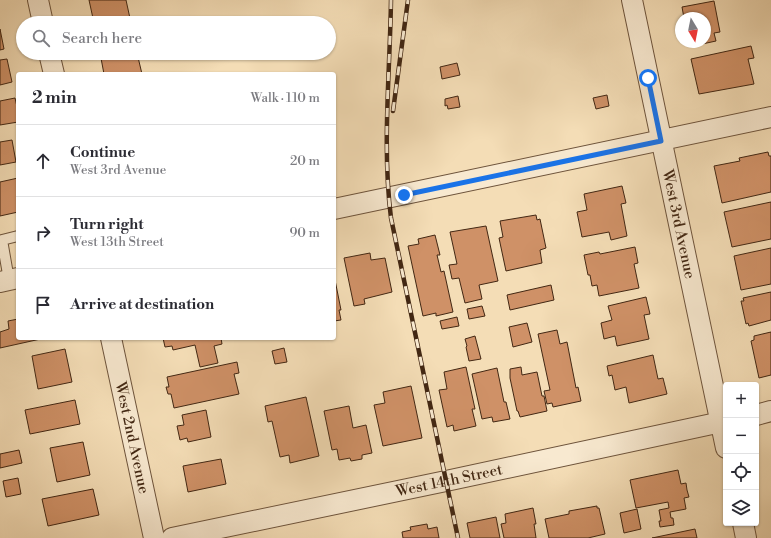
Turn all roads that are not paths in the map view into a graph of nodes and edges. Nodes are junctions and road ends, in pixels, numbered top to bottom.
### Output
1 (38, 0) edge
2 (632, 0) edge
3 (41, 16) edge
4 (51, 60) edge
5 (54, 72) edge
6 (771, 117) edge
7 (661, 141) junction
8 (336, 209) edge
9 (16, 236) edge
10 (9, 280) edge
11 (111, 340) edge
12 (771, 411) edge
13 (759, 413) edge
14 (723, 422) edge
15 (743, 526) edge
16 (154, 538) edge
17 (172, 538) edge
18 (746, 538) edge

1 - 3 street
2 - 7 street, West 3rd Avenue
4 - 5 street
6 - 7 street
7 - 8 street
7 - 14 street, West 3rd Avenue
9 - 10 lane
11 - 16 street, West 2nd Avenue
12 - 13 street
14 - 17 street, West 14th Street
15 - 18 street

